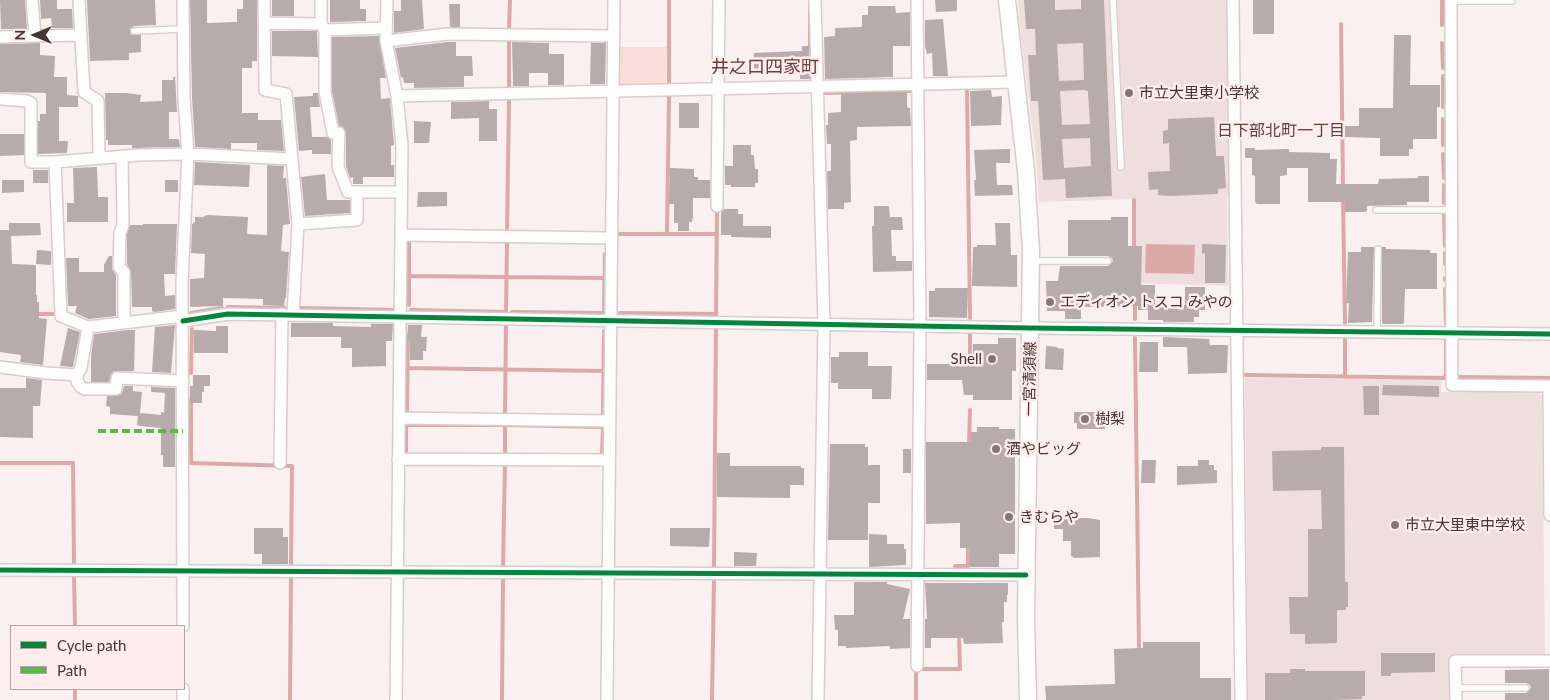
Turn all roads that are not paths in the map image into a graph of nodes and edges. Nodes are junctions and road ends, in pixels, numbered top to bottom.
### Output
1 (32, 0) edge
2 (79, 0) edge
3 (183, 0) edge
4 (264, 0) edge
5 (321, 0) edge
6 (387, 0) edge
7 (614, 0) edge
8 (719, 0) edge
9 (815, 0) edge
10 (917, 0) edge
11 (1008, 0) edge
12 (1113, 0) edge
13 (1233, 0) edge
14 (1451, 0) edge
15 (1512, 1) dead end
16 (265, 24) junction
17 (323, 27) junction
18 (386, 28) junction
19 (183, 29) junction
20 (134, 31) dead end
21 (80, 35) junction
22 (35, 36) junction
23 (613, 36) junction
24 (0, 37) edge
25 (386, 41) junction
26 (1016, 82) junction
27 (918, 84) junction
28 (817, 86) junction
29 (718, 88) junction
30 (612, 91) junction
31 (397, 96) junction
32 (0, 99) edge
33 (188, 154) junction
34 (122, 156) junction
35 (99, 157) junction
36 (292, 159) junction
37 (56, 162) junction
38 (1121, 166) dead end
39 (357, 192) junction
40 (401, 192) junction
41 (717, 206) dead end
42 (1376, 210) dead end
43 (1452, 210) junction
44 (298, 224) junction
45 (401, 235) junction
46 (611, 238) junction
47 (1378, 249) dead end
48 (1030, 260) junction
49 (1108, 260) dead end
50 (287, 315) junction
51 (400, 316) junction
52 (183, 318) junction
53 (610, 320) junction
54 (124, 323) junction
55 (824, 324) junction
56 (920, 326) junction
57 (88, 327) junction
58 (1030, 328) junction
59 (1238, 330) junction
60 (1378, 332) junction
61 (1452, 333) junction
62 (1550, 334) edge
63 (0, 367) edge
64 (77, 374) junction
65 (183, 381) junction
66 (399, 418) junction
67 (609, 421) junction
68 (398, 459) junction
69 (609, 460) junction
70 (280, 463) dead end
71 (1550, 515) edge
72 (0, 570) edge
73 (184, 571) junction
74 (397, 572) junction
75 (608, 573) junction
76 (820, 574) junction
77 (918, 575) junction
78 (1026, 575) junction
79 (183, 625) edge
80 (1550, 661) edge
81 (917, 666) dead end
82 (1456, 688) junction
83 (1526, 688) dead end
84 (396, 700) edge
85 (606, 700) edge
86 (818, 700) edge
87 (1028, 700) edge
88 (1242, 700) edge
89 (1456, 700) edge

1 - 22 street
2 - 21 street
3 - 19 street
4 - 16 street
5 - 17 street
6 - 18 street
7 - 23 street
8 - 29 street
9 - 28 street
10 - 27 street
11 - 26 main road, 一宮清須線
12 - 38 lane
13 - 59 street
14 - 15 lane
14 - 43 street
16 - 17 street
16 - 36 street
17 - 18 street
17 - 39 street
18 - 25 street
19 - 20 lane
19 - 33 street
21 - 22 street
21 - 35 street
22 - 24 street
23 - 25 street
23 - 30 street
25 - 31 street
26 - 27 street
26 - 48 main road, 一宮清須線
27 - 28 street
27 - 56 street
28 - 29 street
28 - 55 street
29 - 30 street
29 - 41 street
30 - 31 street
30 - 46 street
31 - 40 street
32 - 37 street
33 - 34 street
33 - 36 street
33 - 52 street
34 - 35 street
34 - 54 street
35 - 37 street
36 - 44 street
37 - 57 street
39 - 40 street
39 - 44 street
40 - 45 street
42 - 43 lane
43 - 61 street
44 - 50 street
45 - 46 street
45 - 51 street
46 - 53 street
47 - 60 lane
48 - 49 lane
48 - 58 main road, 一宮清須線
50 - 51 street
50 - 52 street
50 - 70 street
51 - 53 street
51 - 66 street
52 - 54 street
52 - 65 street
53 - 55 street
53 - 67 street
54 - 57 street
55 - 56 street
55 - 76 street
56 - 58 street
56 - 77 street
57 - 64 street
58 - 59 street
58 - 78 main road, 一宮清須線
59 - 60 street
59 - 88 street
60 - 61 street
61 - 62 street
61 - 71 street
63 - 64 street
64 - 65 street
65 - 73 street
66 - 67 street
66 - 68 street
67 - 69 street
68 - 69 street
68 - 74 street
69 - 75 street
72 - 73 street
73 - 74 street
73 - 79 street
74 - 75 street
74 - 84 street
75 - 76 street
75 - 85 street
76 - 77 street
76 - 86 street
77 - 78 street
77 - 81 street
78 - 87 main road, 一宮清須線
80 - 82 street
82 - 83 lane
82 - 89 street

